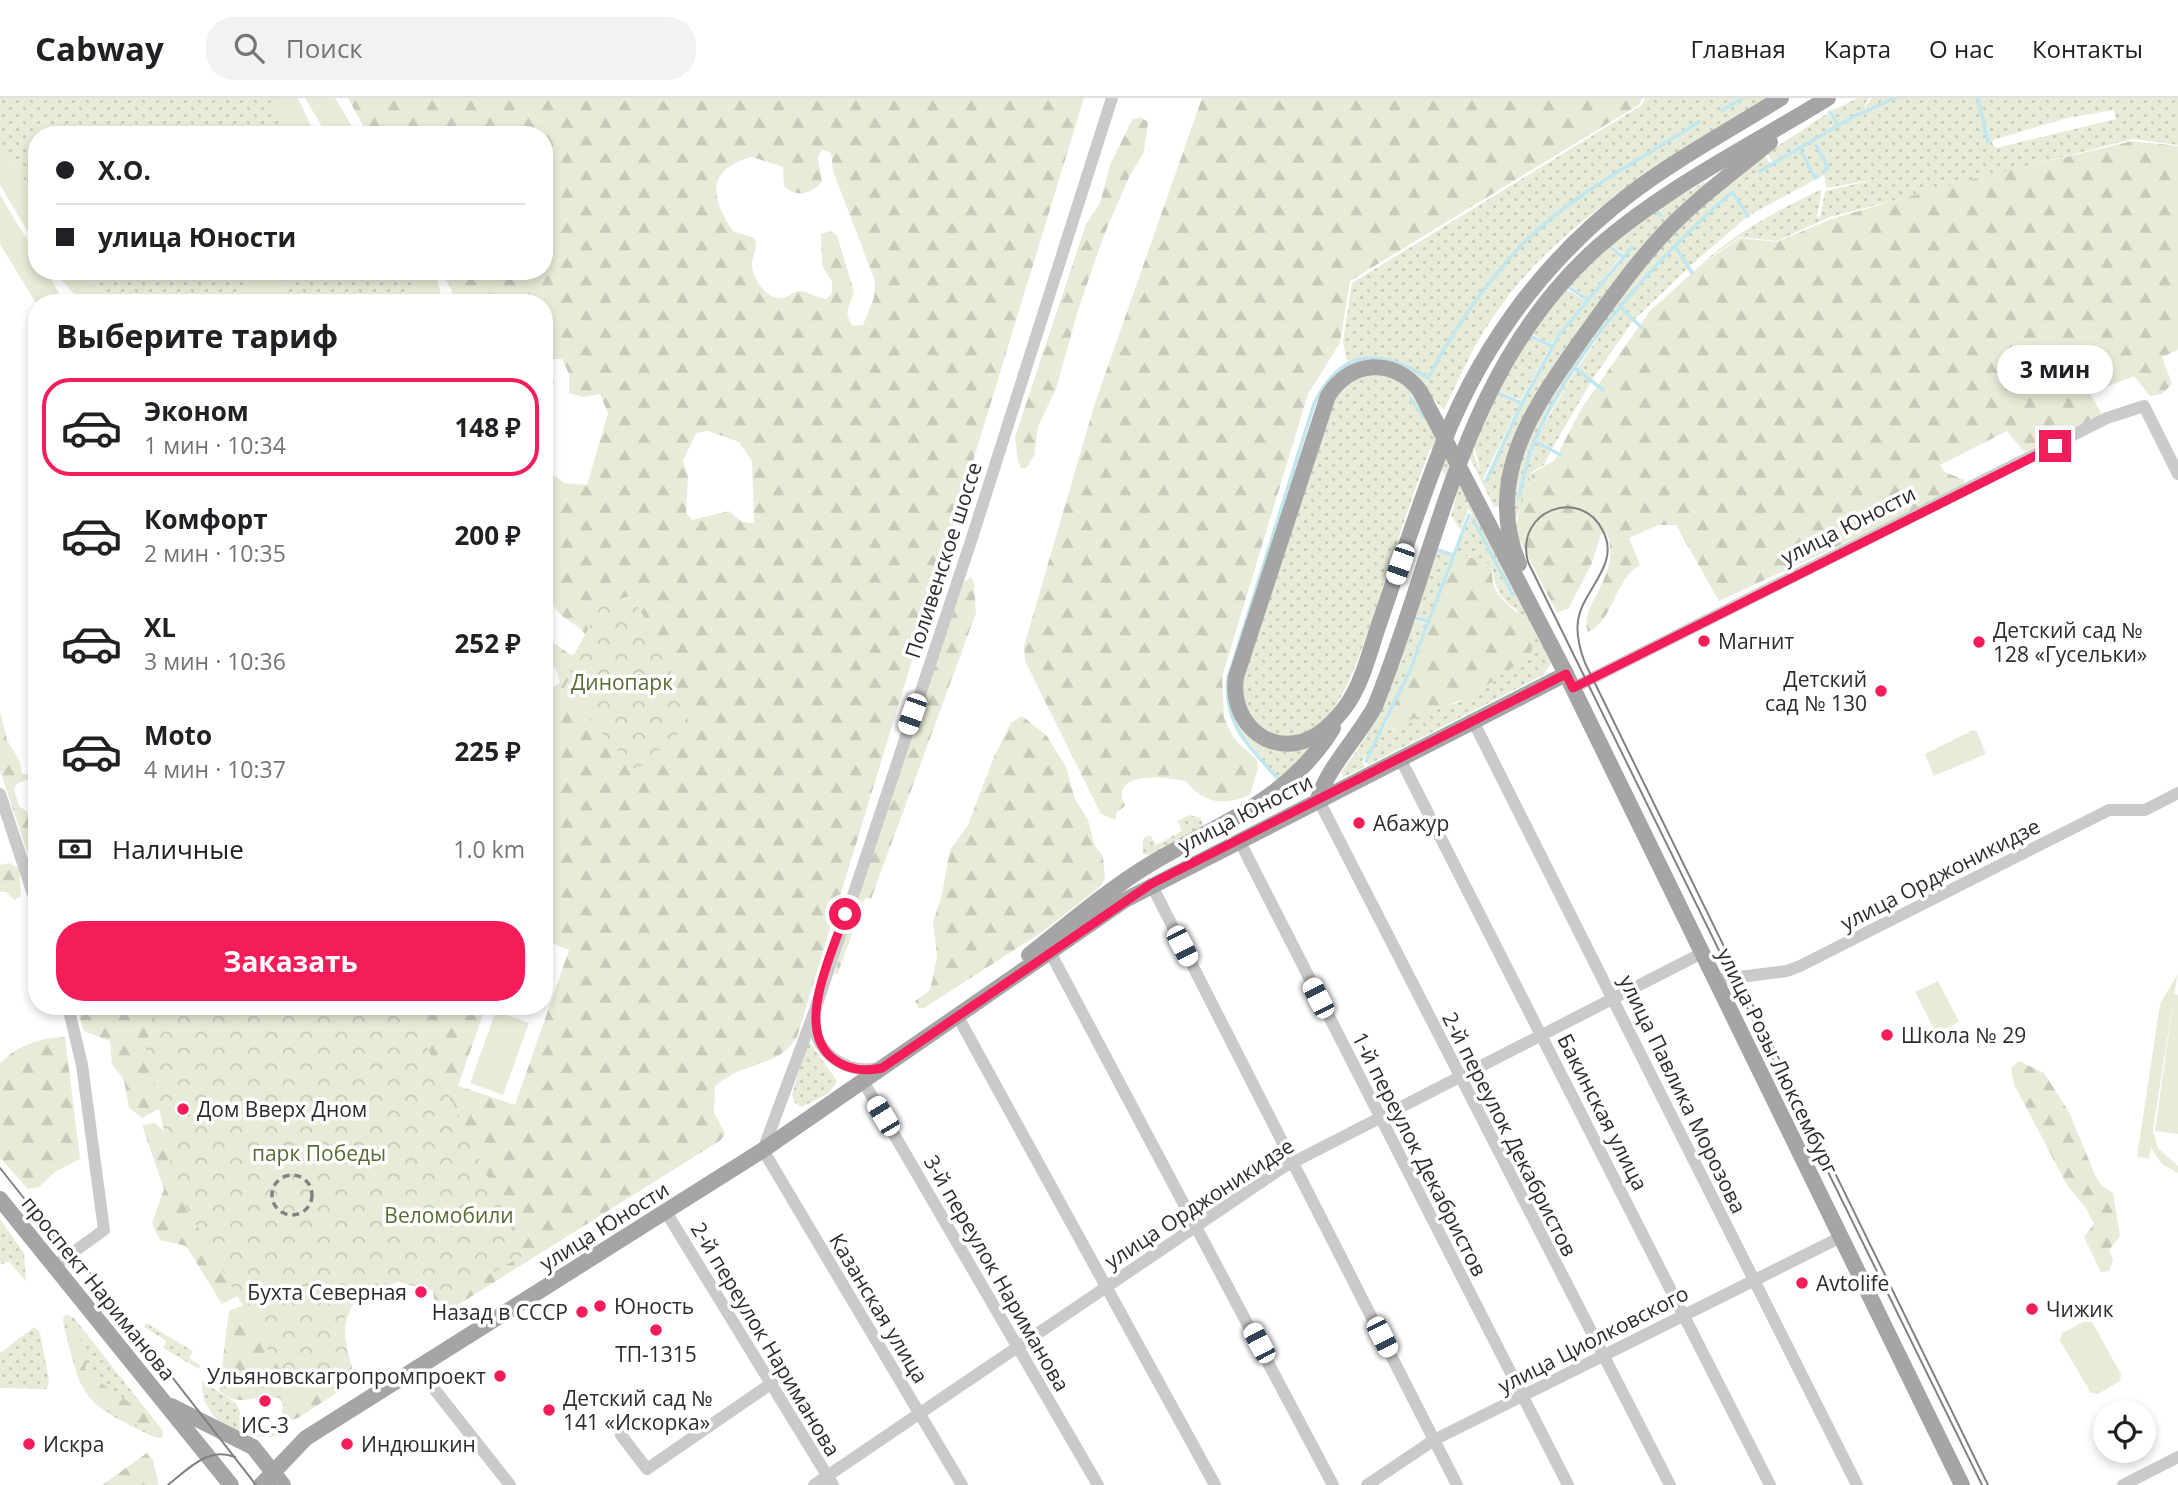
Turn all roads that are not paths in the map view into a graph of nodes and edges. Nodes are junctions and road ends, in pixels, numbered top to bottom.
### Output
1 (1112, 98) edge
2 (1781, 98) edge
3 (1822, 102) edge
4 (2178, 474) edge
5 (1557, 656) junction
6 (1569, 681) junction
7 (1345, 709) junction
8 (1473, 721) junction
9 (1401, 758) junction
10 (2178, 793) edge
11 (0, 794) edge
12 (1318, 799) junction
13 (1239, 840) junction
14 (28, 879) edge
15 (1151, 884) junction
16 (1051, 952) junction
17 (1702, 954) junction
18 (1716, 980) junction
19 (1615, 998) junction
20 (815, 1010) junction
21 (70, 1015) edge
22 (957, 1015) junction
23 (1541, 1036) junction
24 (882, 1068) junction
25 (1459, 1078) junction
26 (863, 1081) junction
27 (1379, 1119) junction
28 (762, 1150) junction
29 (1292, 1163) junction
30 (0, 1199) edge
31 (666, 1212) junction
32 (1198, 1225) junction
33 (1841, 1237) junction
34 (54, 1266) junction
35 (1754, 1280) junction
36 (1106, 1286) junction
37 (1685, 1315) junction
38 (1017, 1347) junction
39 (1604, 1356) junction
40 (416, 1366) junction
41 (772, 1383) junction
42 (1523, 1396) junction
43 (166, 1404) junction
44 (920, 1414) junction
45 (621, 1435) dead end
46 (1434, 1440) junction
47 (2178, 1457) edge
48 (278, 1478) edge
49 (830, 1480) edge
50 (231, 1485) edge
51 (261, 1485) edge
52 (510, 1485) edge
53 (814, 1485) edge
54 (962, 1485) edge
55 (1098, 1485) edge
56 (1215, 1485) edge
57 (1334, 1485) edge
58 (1367, 1485) edge
59 (1457, 1485) edge
60 (1568, 1485) edge
61 (1670, 1485) edge
62 (1770, 1485) edge
63 (1857, 1485) edge
64 (1962, 1485) edge
65 (2123, 1485) edge

1 - 20 street, Поливенское шоссе
2 - 7 main road, улица Юности
3 - 5 main road
3 - 12 main road
4 - 6 street, улица Юности
5 - 6 main road, улица Розы Люксембург
5 - 7 main road
6 - 8 main road, улица Юности
6 - 17 main road, улица Розы Люксембург
7 - 22 main road, улица Юности
8 - 9 main road, улица Юности
8 - 19 street, улица Павлика Морозова
9 - 12 main road, улица Юности
9 - 23 street, Бакинская улица
10 - 18 street, улица Орджоникидзе
11 - 14 street
12 - 13 main road, улица Юности
12 - 25 street, 2-й переулок Декабристов
13 - 15 main road, улица Юности
13 - 27 street, 1-й переулок Декабристов
15 - 16 main road, улица Юности
15 - 29 street
16 - 22 main road, улица Юности
16 - 32 street
17 - 18 main road, улица Розы Люксембург
17 - 19 street, улица Орджоникидзе
18 - 33 main road, улица Розы Люксембург
19 - 23 street, улица Орджоникидзе
19 - 35 street, улица Павлика Морозова
20 - 24 street
20 - 28 street, Поливенское шоссе
21 - 34 street
22 - 24 main road, улица Юности
22 - 36 street
23 - 25 street, улица Орджоникидзе
23 - 37 street, Бакинская улица
24 - 26 main road, улица Юности
25 - 27 street, улица Орджоникидзе
25 - 39 street, 2-й переулок Декабристов
26 - 28 main road, улица Юности
26 - 38 street, 3-й переулок Нариманова
27 - 29 street, улица Орджоникидзе
27 - 42 street, 1-й переулок Декабристов
28 - 31 main road, улица Юности
28 - 44 street, Казанская улица
29 - 32 street, улица Орджоникидзе
29 - 46 street
30 - 34 main road, проспект Нариманова
31 - 40 main road, улица Юности
31 - 41 street, 2-й переулок Нариманова
32 - 36 street, улица Орджоникидзе
32 - 57 street
33 - 35 street, улица Циолковского
33 - 64 main road, улица Розы Люксембург
34 - 43 main road, проспект Нариманова
35 - 37 street, улица Циолковского
35 - 63 street, улица Павлика Морозова
36 - 38 street, улица Орджоникидзе
36 - 56 street
37 - 39 street, улица Циолковского
37 - 62 street, Бакинская улица
38 - 44 street, улица Орджоникидзе
38 - 55 street, 3-й переулок Нариманова
39 - 42 street, улица Циолковского
39 - 61 street, 2-й переулок Декабристов
40 - 48 main road, улица Юности
40 - 52 street
41 - 45 street
41 - 49 street, 2-й переулок Нариманова
42 - 46 street, улица Циолковского
42 - 60 street, 1-й переулок Декабристов
43 - 48 main road, проспект Нариманова
43 - 50 main road, проспект Нариманова
44 - 49 street, улица Орджоникидзе
44 - 54 street, Казанская улица
46 - 58 street, улица Циолковского
46 - 59 street
47 - 65 street
48 - 51 main road, улица Юности
49 - 53 street, улица Орджоникидзе

